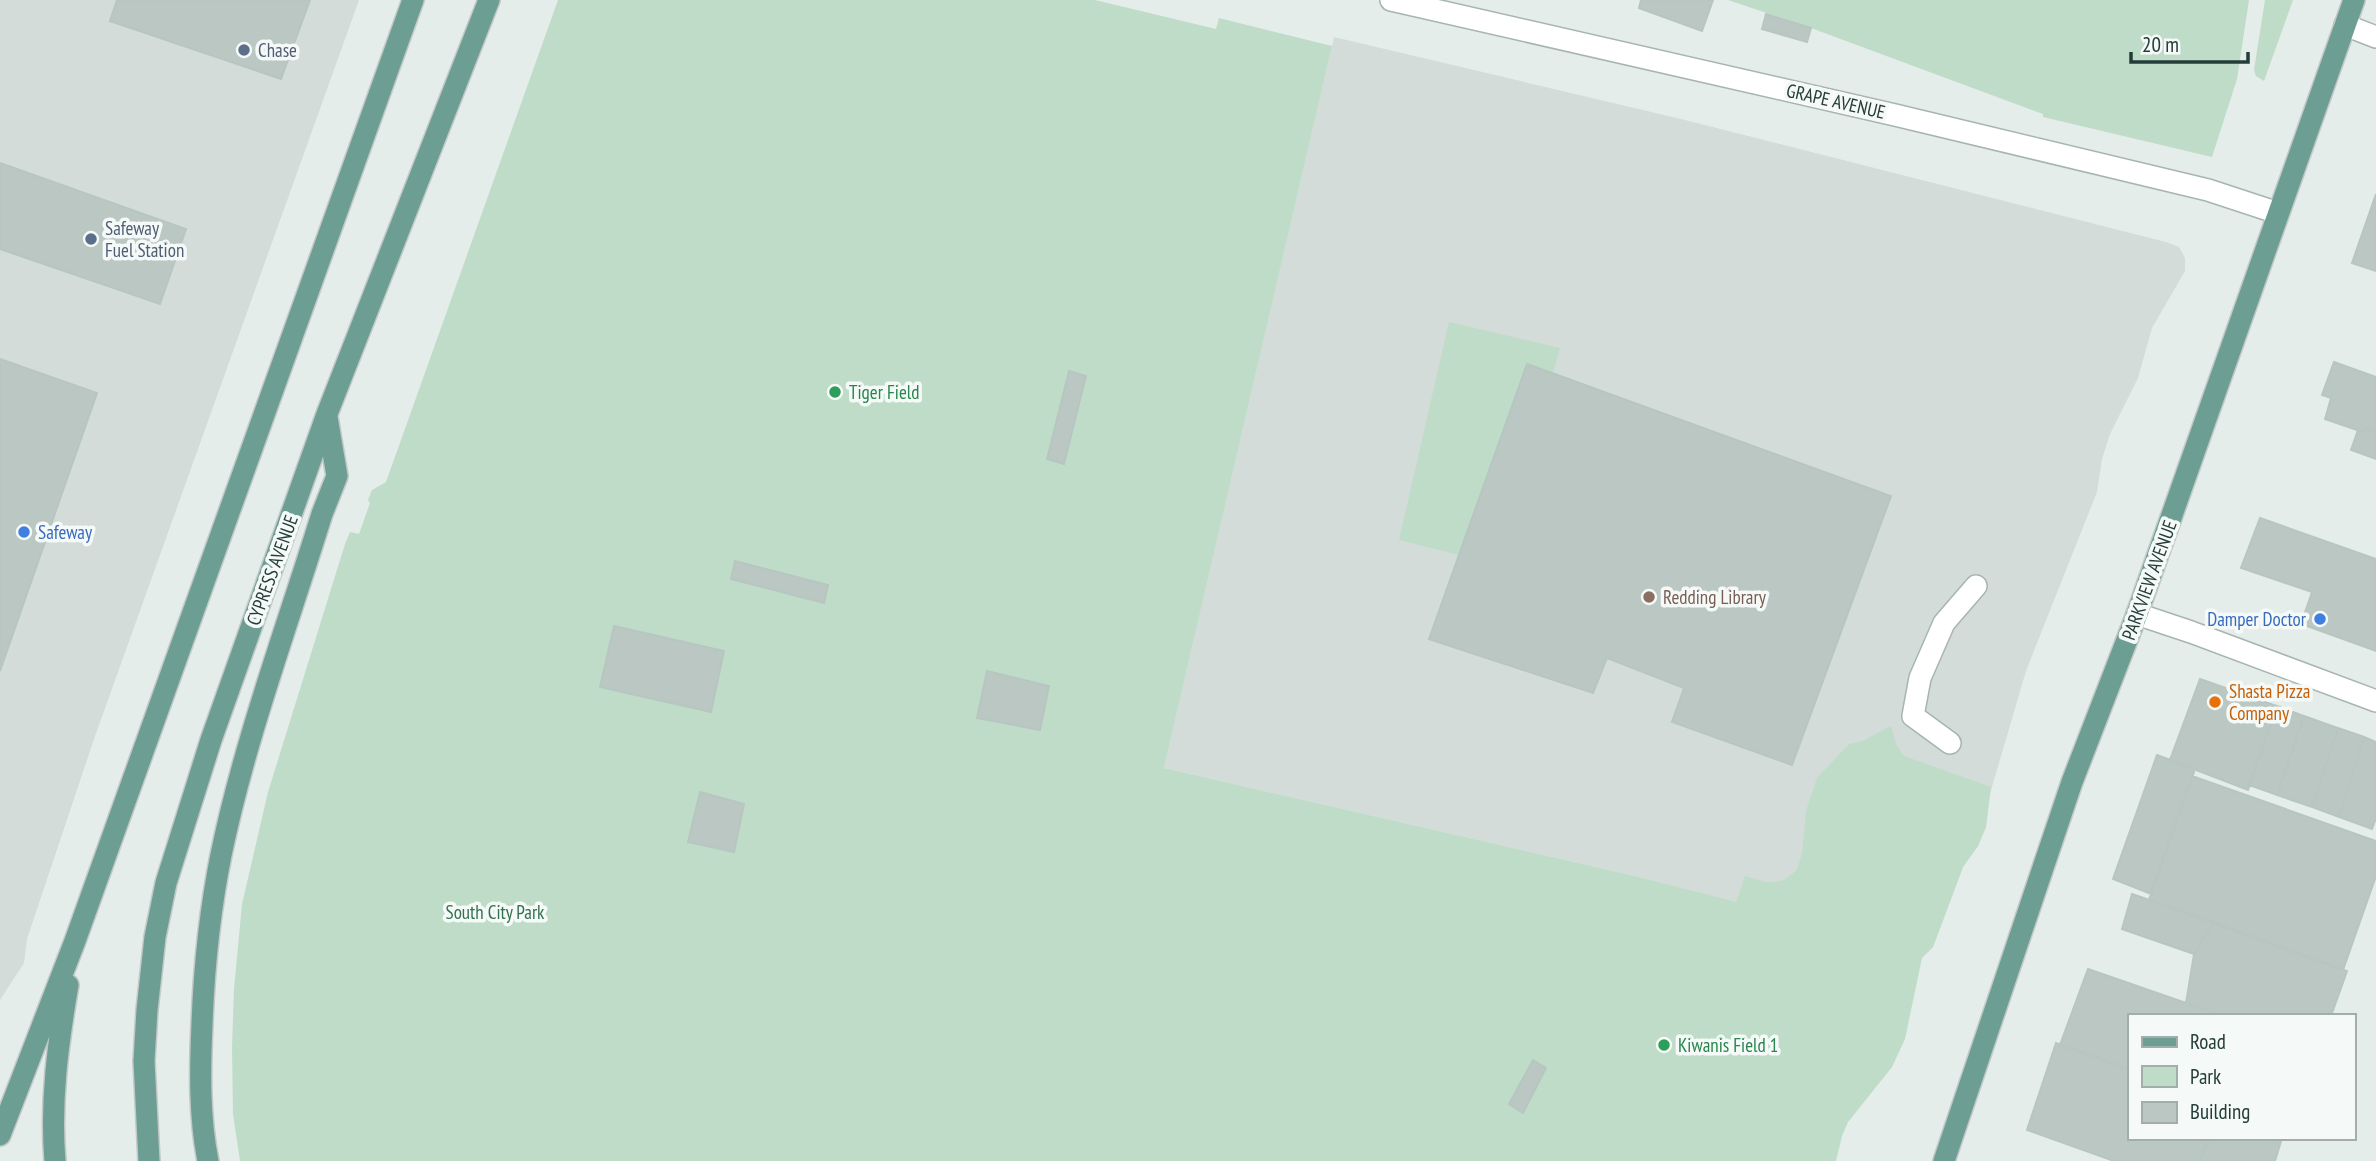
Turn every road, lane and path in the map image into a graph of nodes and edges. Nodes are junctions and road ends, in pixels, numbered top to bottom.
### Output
1 (412, 0) edge
2 (489, 0) edge
3 (1391, 0) edge
4 (2354, 0) edge
5 (2345, 25) junction
6 (2376, 37) edge
7 (2278, 213) junction
8 (327, 414) junction
9 (1976, 586) dead end
10 (2137, 614) junction
11 (2376, 701) edge
12 (1950, 743) dead end
13 (75, 942) junction
14 (0, 1135) edge
15 (55, 1161) edge
16 (149, 1161) edge
17 (208, 1161) edge
18 (1944, 1161) edge

1 - 13 main road
2 - 8 main road, CYPRESS AVENUE
3 - 7 street, GRAPE AVENUE
4 - 5 main road, PARKVIEW AVENUE
5 - 6 street
5 - 7 main road, PARKVIEW AVENUE
7 - 10 main road, PARKVIEW AVENUE
8 - 16 main road, CYPRESS AVENUE
8 - 17 main road
9 - 12 street
10 - 11 street
10 - 18 main road, PARKVIEW AVENUE
13 - 14 main road
13 - 15 main road

